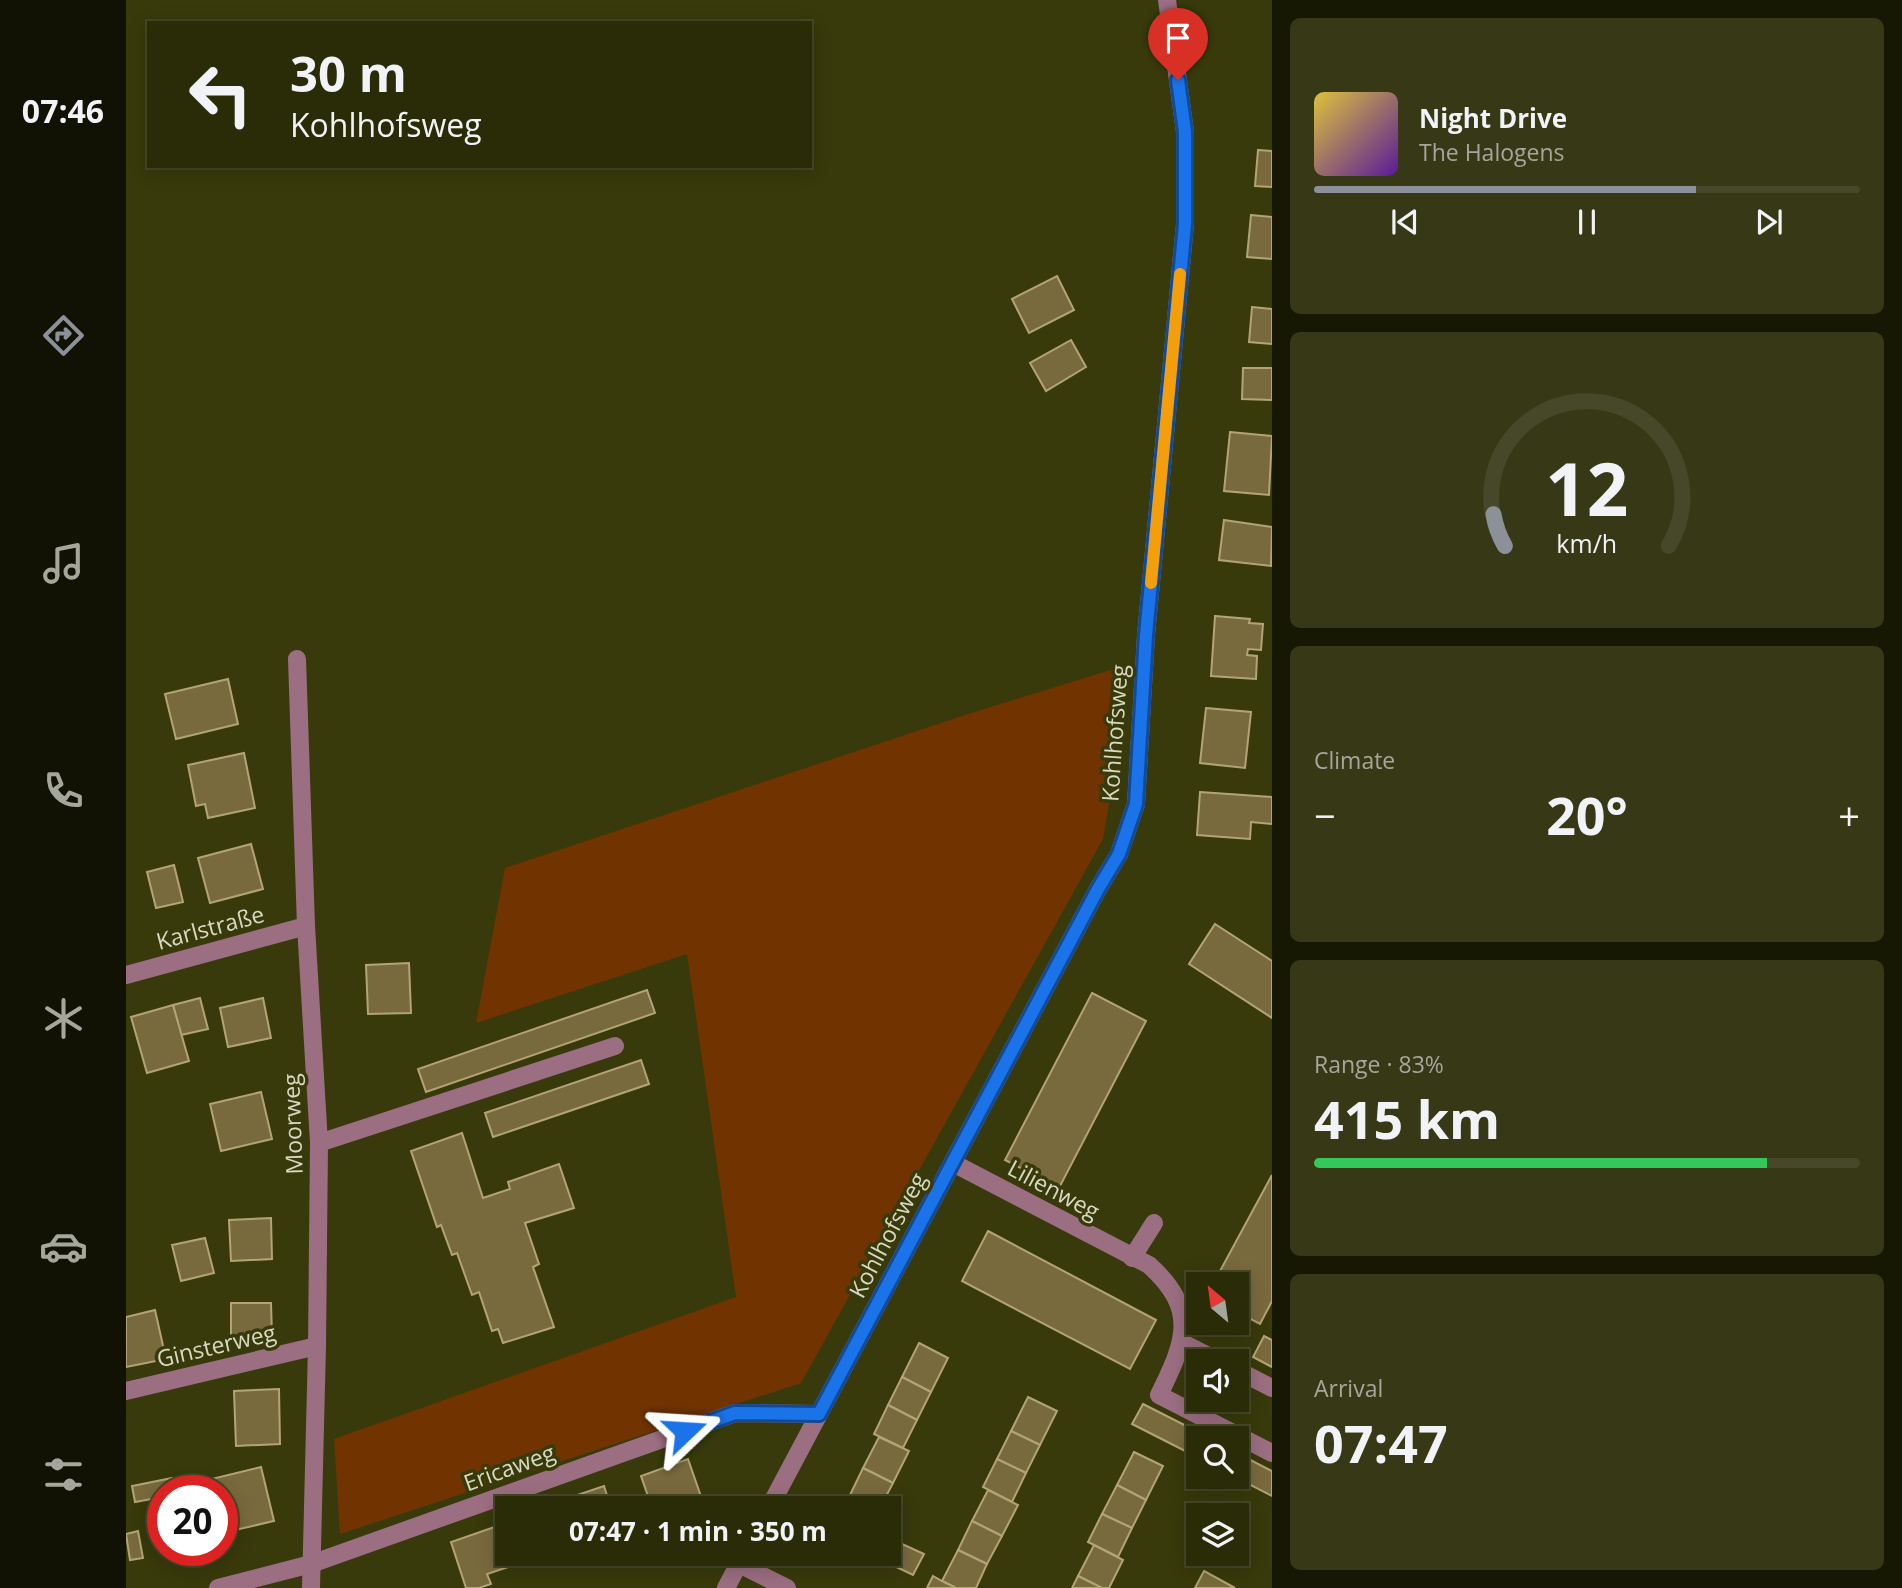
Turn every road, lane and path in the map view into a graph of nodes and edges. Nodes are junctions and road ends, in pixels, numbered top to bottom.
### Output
1 (1167, 0) edge
2 (297, 659) dead end
3 (306, 926) junction
4 (126, 975) edge
5 (615, 1046) dead end
6 (319, 1143) junction
7 (953, 1163) junction
8 (1154, 1223) dead end
9 (1132, 1258) junction
10 (1181, 1342) junction
11 (317, 1346) junction
12 (1195, 1349) edge
13 (1249, 1376) edge
14 (1272, 1388) edge
15 (126, 1391) edge
16 (819, 1414) junction
17 (1272, 1453) edge
18 (775, 1496) edge
19 (310, 1564) junction
20 (738, 1566) edge
21 (753, 1566) edge
22 (218, 1588) edge
23 (311, 1588) edge
24 (726, 1588) edge
25 (787, 1588) edge

1 - 7 street, Kohlhofsweg
2 - 3 street, Moorweg
3 - 4 street, Karlstraße
3 - 6 street, Moorweg
5 - 6 street
6 - 11 street, Moorweg
7 - 9 street, Lilienweg
7 - 16 street, Kohlhofsweg
8 - 9 street
9 - 10 street, Lilienweg
10 - 12 street
10 - 17 street
11 - 15 street, Ginsterweg
11 - 19 street, Moorweg
13 - 14 street
16 - 18 street, Kohlhofsweg
16 - 19 street, Ericaweg
19 - 22 street, Ericaweg
19 - 23 street, Moorweg
20 - 24 street
21 - 25 street

